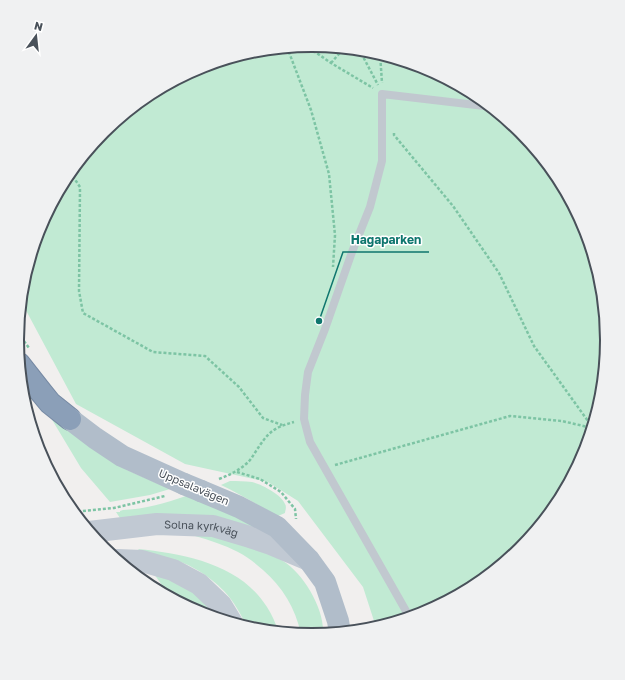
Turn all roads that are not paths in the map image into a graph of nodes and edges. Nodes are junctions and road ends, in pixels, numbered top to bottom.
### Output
1 (481, 106) edge
2 (26, 373) edge
3 (70, 419) joint
4 (97, 531) edge
5 (126, 560) edge
6 (309, 560) junction
7 (407, 612) edge
8 (227, 615) edge
9 (337, 627) edge

1 - 7 lane
2 - 3 highway, Uppsalavägen
3 - 6 main road, Uppsalavägen
4 - 6 street, Solna kyrkväg
5 - 8 street
6 - 9 main road, Uppsalavägen

